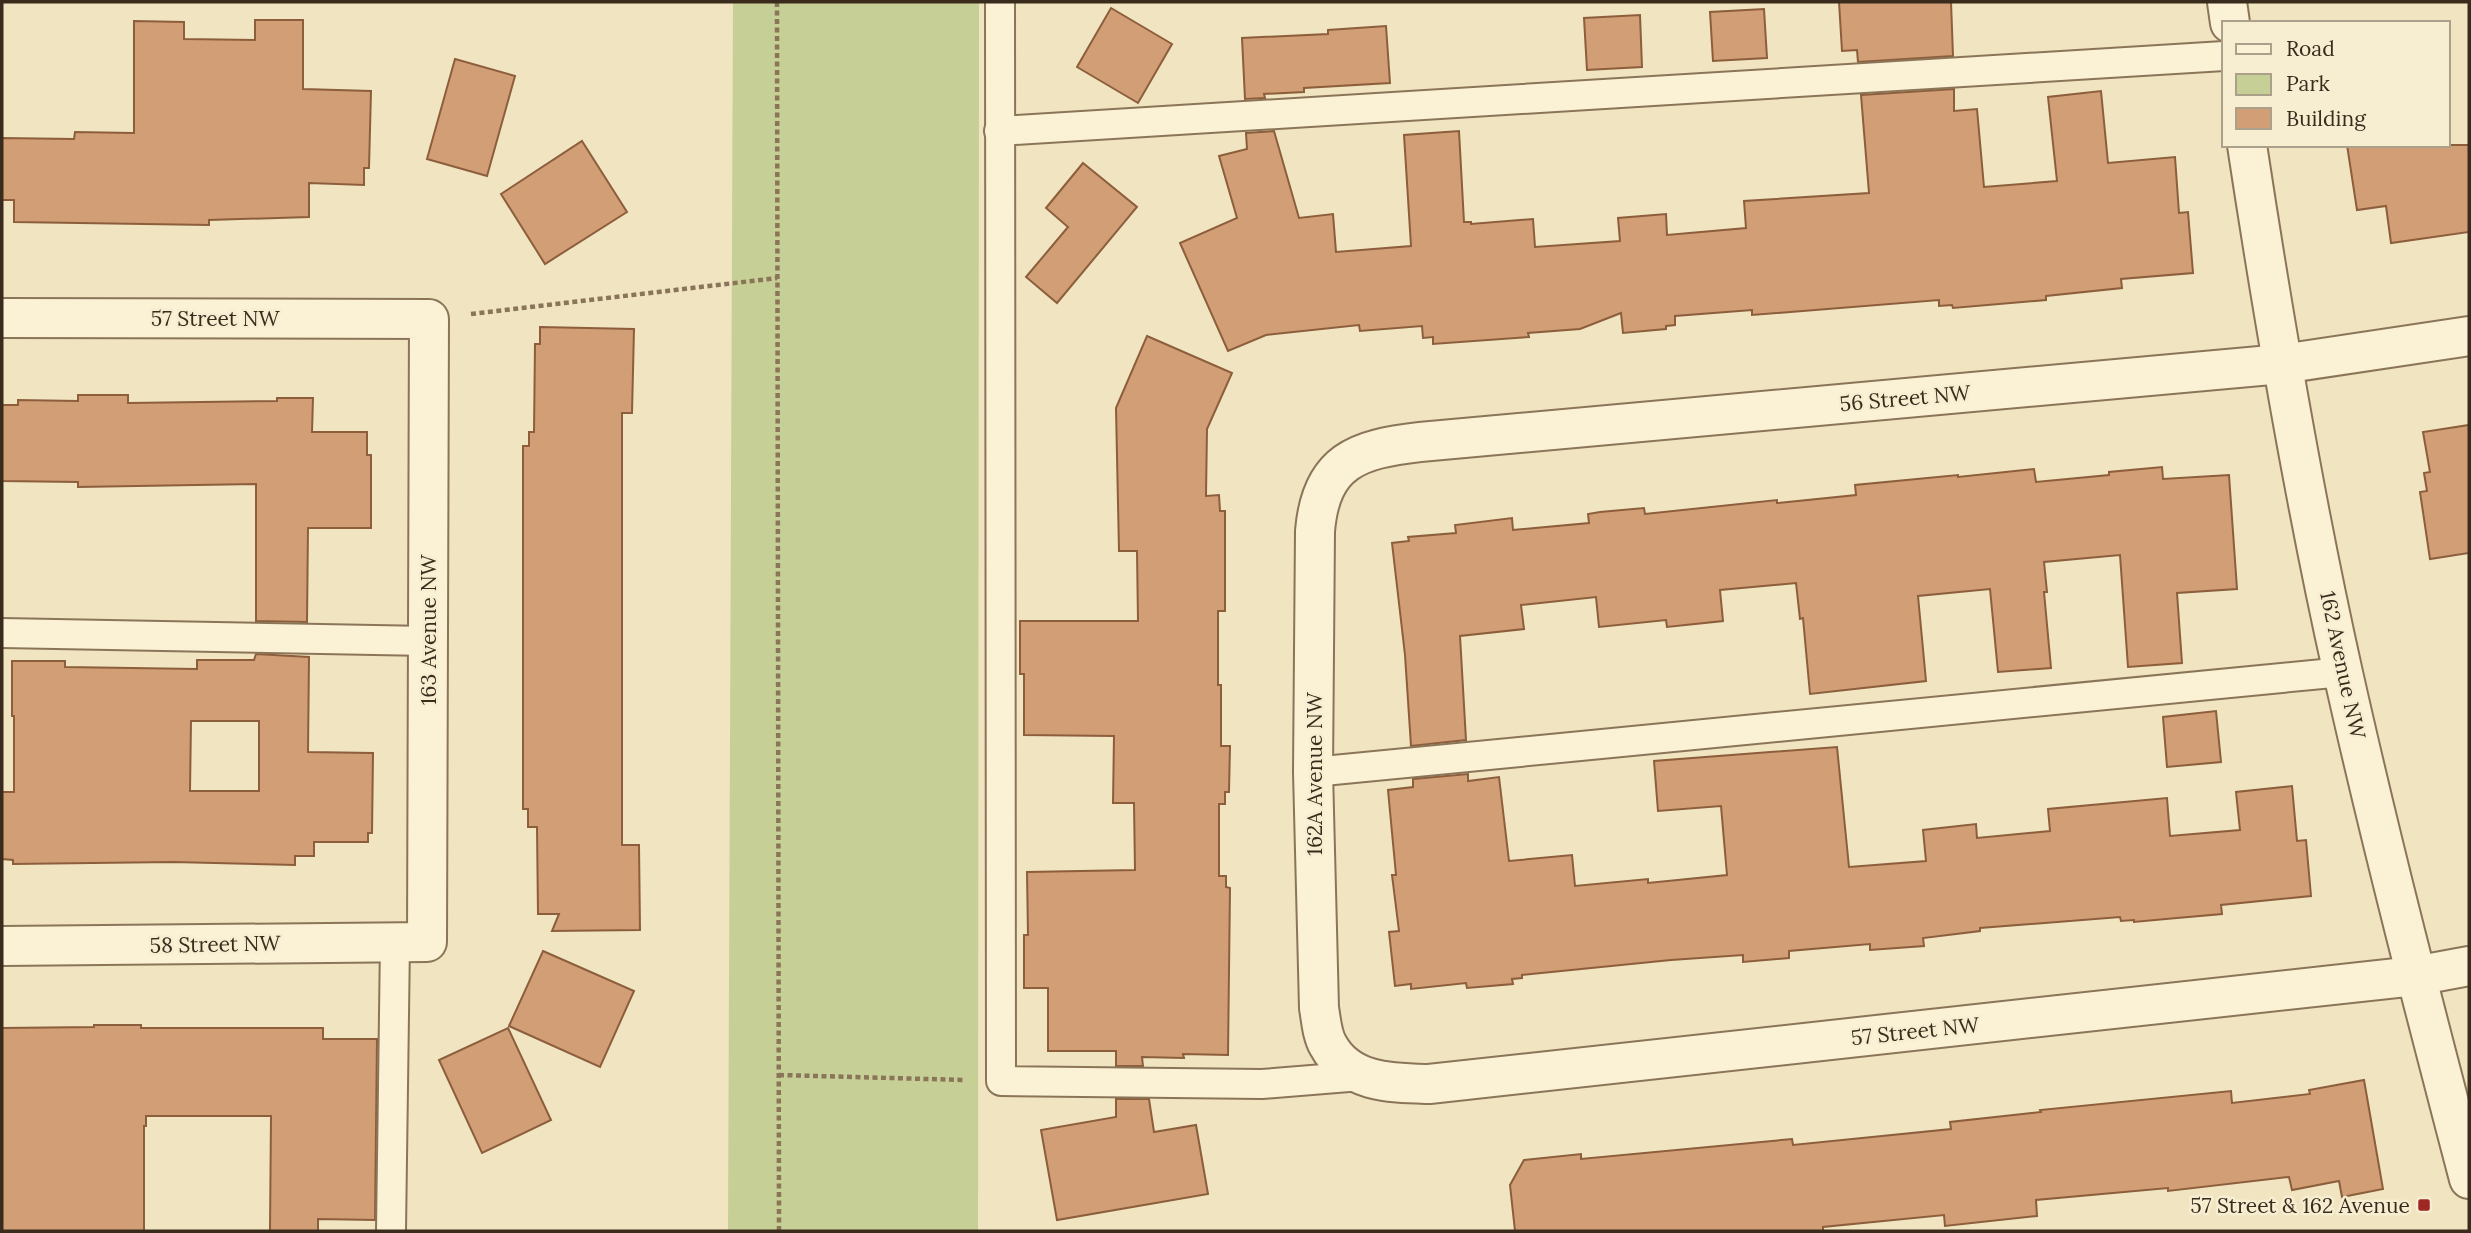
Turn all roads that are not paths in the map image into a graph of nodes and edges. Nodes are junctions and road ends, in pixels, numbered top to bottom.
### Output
1 (1000, 2) edge
2 (2227, 2) edge
3 (2230, 21) edge
4 (2222, 56) edge
5 (999, 131) junction
6 (2247, 147) edge
7 (2, 318) edge
8 (429, 319) joint
9 (2469, 336) edge
10 (2282, 364) junction
11 (1345, 465) joint
12 (2, 634) edge
13 (428, 641) junction
14 (2343, 672) junction
15 (1313, 772) junction
16 (411, 942) junction
17 (2, 946) edge
18 (2469, 966) edge
19 (2415, 976) junction
20 (1361, 1076) junction
21 (2469, 1179) edge
22 (391, 1231) edge

1 - 5 lane
2 - 3 street
4 - 5 lane
5 - 20 lane
6 - 10 street, 162 Avenue NW
7 - 8 street, 57 Street NW
8 - 13 street, 163 Avenue NW
9 - 10 street, 56 Street NW
10 - 11 street, 56 Street NW
10 - 14 street, 162 Avenue NW
11 - 15 street, 162A Avenue NW
12 - 13 lane
13 - 16 street, 163 Avenue NW
14 - 15 lane
14 - 19 street, 162 Avenue NW
15 - 20 street, 162A Avenue NW
16 - 17 street, 58 Street NW
16 - 22 lane
18 - 19 street, 57 Street NW
19 - 20 street, 57 Street NW
19 - 21 street, 162 Avenue NW

